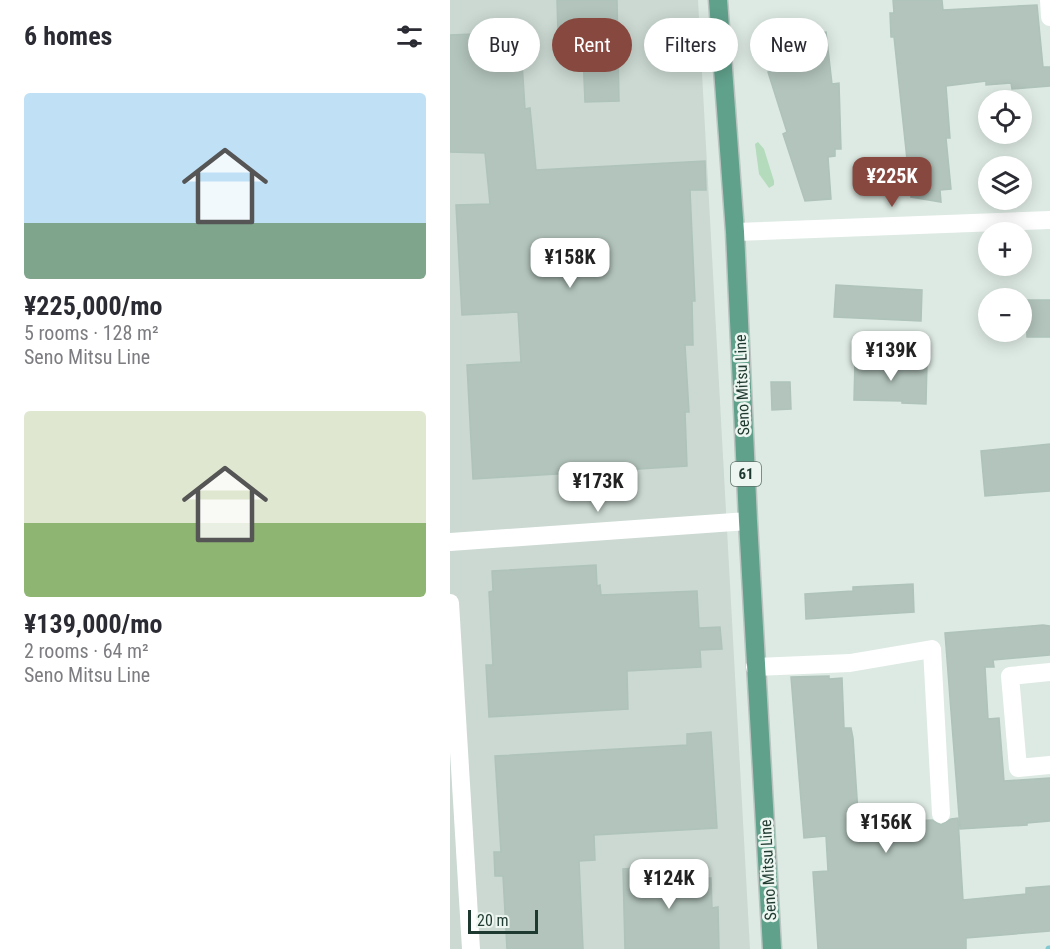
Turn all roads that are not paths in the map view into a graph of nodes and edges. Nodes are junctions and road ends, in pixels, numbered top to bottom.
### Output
1 (718, 0) edge
2 (1049, 0) edge
3 (1050, 17) edge
4 (1050, 220) edge
5 (735, 232) junction
6 (748, 521) junction
7 (450, 542) edge
8 (450, 603) edge
9 (756, 667) junction
10 (1050, 672) edge
11 (454, 747) edge
12 (1050, 765) edge
13 (941, 814) dead end
14 (471, 949) edge
15 (772, 949) edge

1 - 5 main road, Seno Mitsu Line / 61
2 - 3 street
4 - 5 street
5 - 6 main road, Seno Mitsu Line / 61
6 - 7 street
6 - 9 main road, Seno Mitsu Line / 61
8 - 11 street
9 - 13 street
9 - 15 main road, Seno Mitsu Line / 61
10 - 12 street
11 - 14 street

